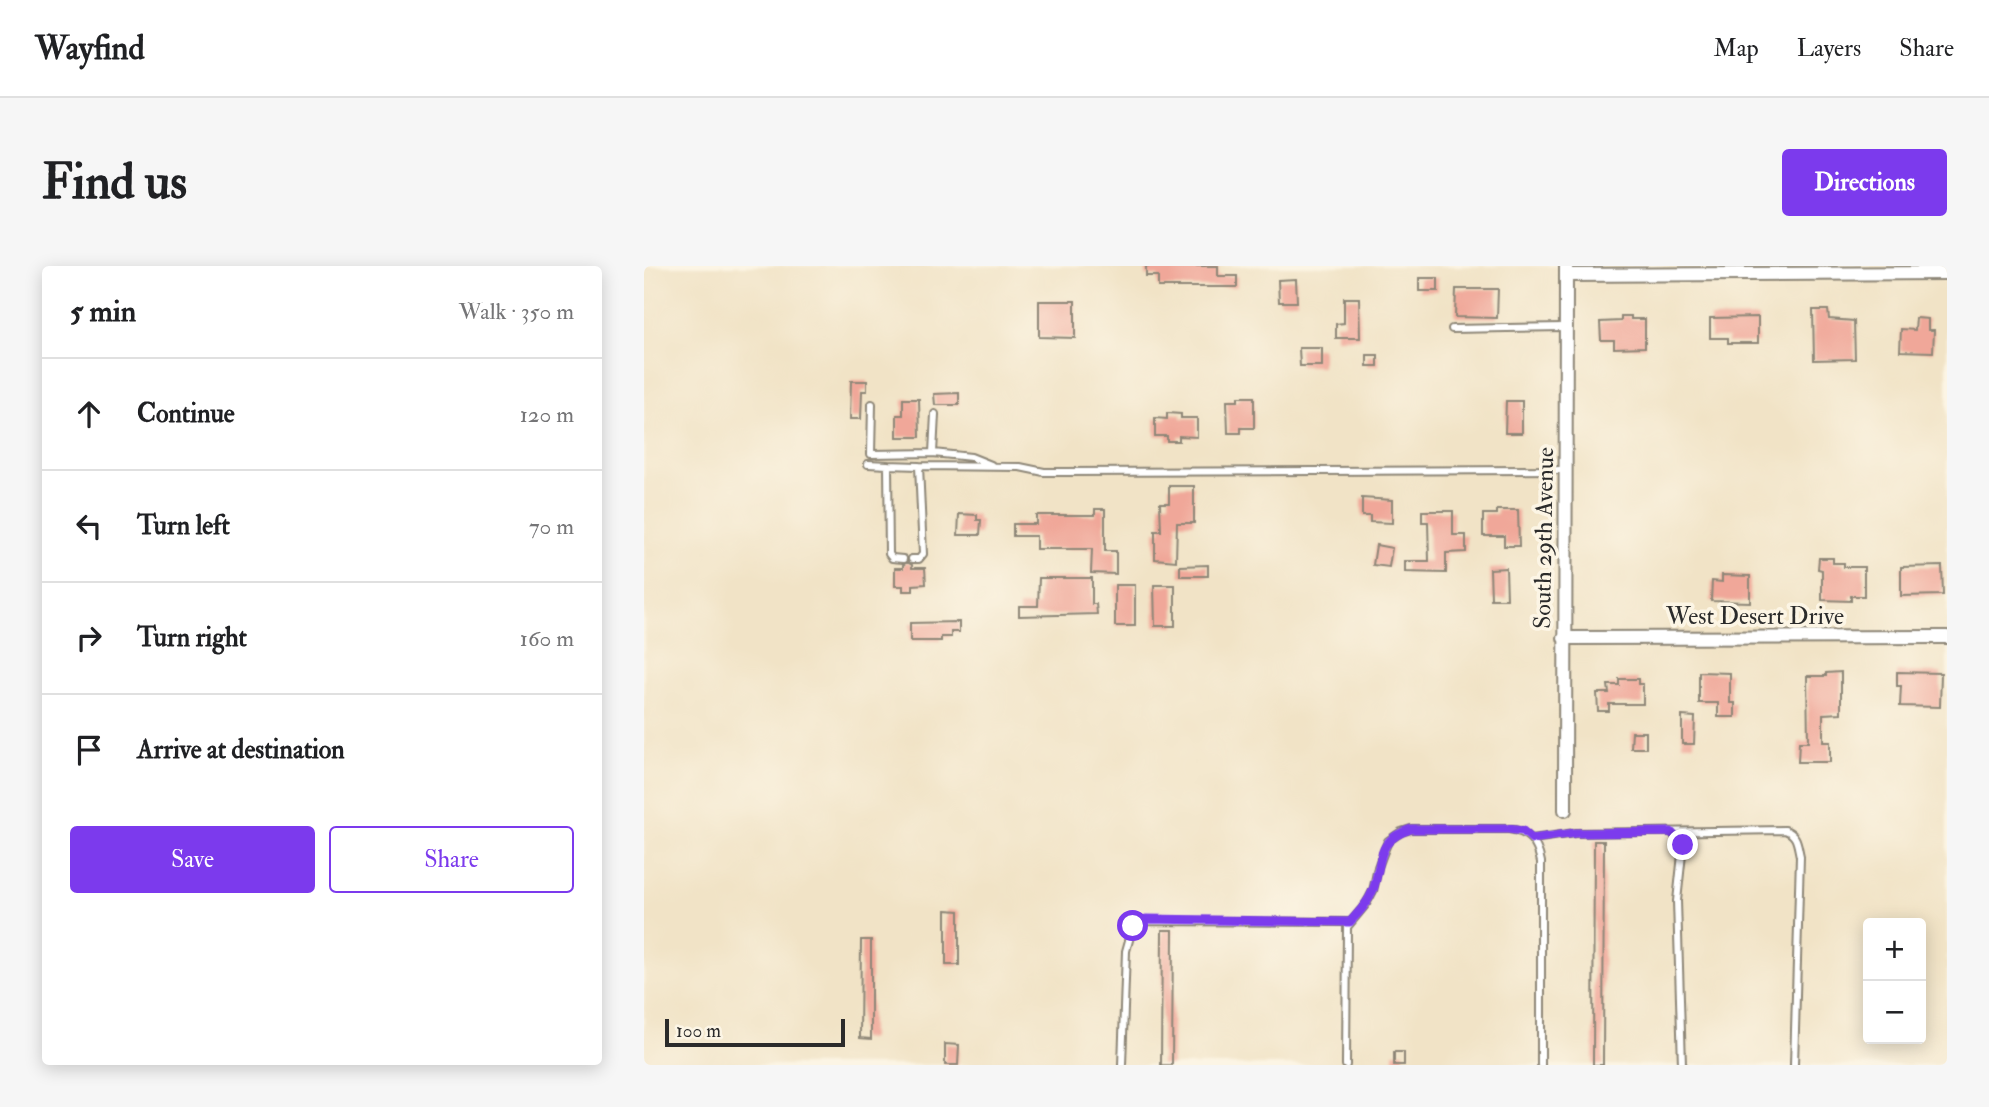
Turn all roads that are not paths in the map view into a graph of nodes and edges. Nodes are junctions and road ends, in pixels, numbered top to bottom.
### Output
1 (1566, 271) edge
2 (1947, 273) edge
3 (1566, 327) junction
4 (1452, 329) dead end
5 (872, 404) dead end
6 (935, 414) dead end
7 (933, 453) junction
8 (868, 464) dead end
9 (888, 465) junction
10 (919, 466) junction
11 (993, 466) junction
12 (1565, 470) junction
13 (903, 559) dead end
14 (912, 559) dead end
15 (1947, 637) edge
16 (1564, 638) junction
17 (1564, 810) dead end
18 (1671, 832) junction
19 (1532, 839) junction
20 (1350, 922) junction
21 (1122, 1065) edge
22 (1346, 1065) edge
23 (1541, 1065) edge
24 (1682, 1065) edge
25 (1794, 1065) edge

1 - 2 street
1 - 3 street, South 29th Avenue
3 - 4 lane
3 - 12 street, South 29th Avenue
5 - 7 lane
6 - 7 lane
7 - 11 lane
8 - 9 lane
9 - 10 lane
9 - 13 lane
10 - 11 lane
10 - 14 lane
11 - 12 lane
12 - 16 street, South 29th Avenue
15 - 16 street, West Desert Drive
16 - 17 street, South 29th Avenue
18 - 19 lane
18 - 24 lane
18 - 25 lane
19 - 20 lane
19 - 23 lane
20 - 21 lane
20 - 22 lane

